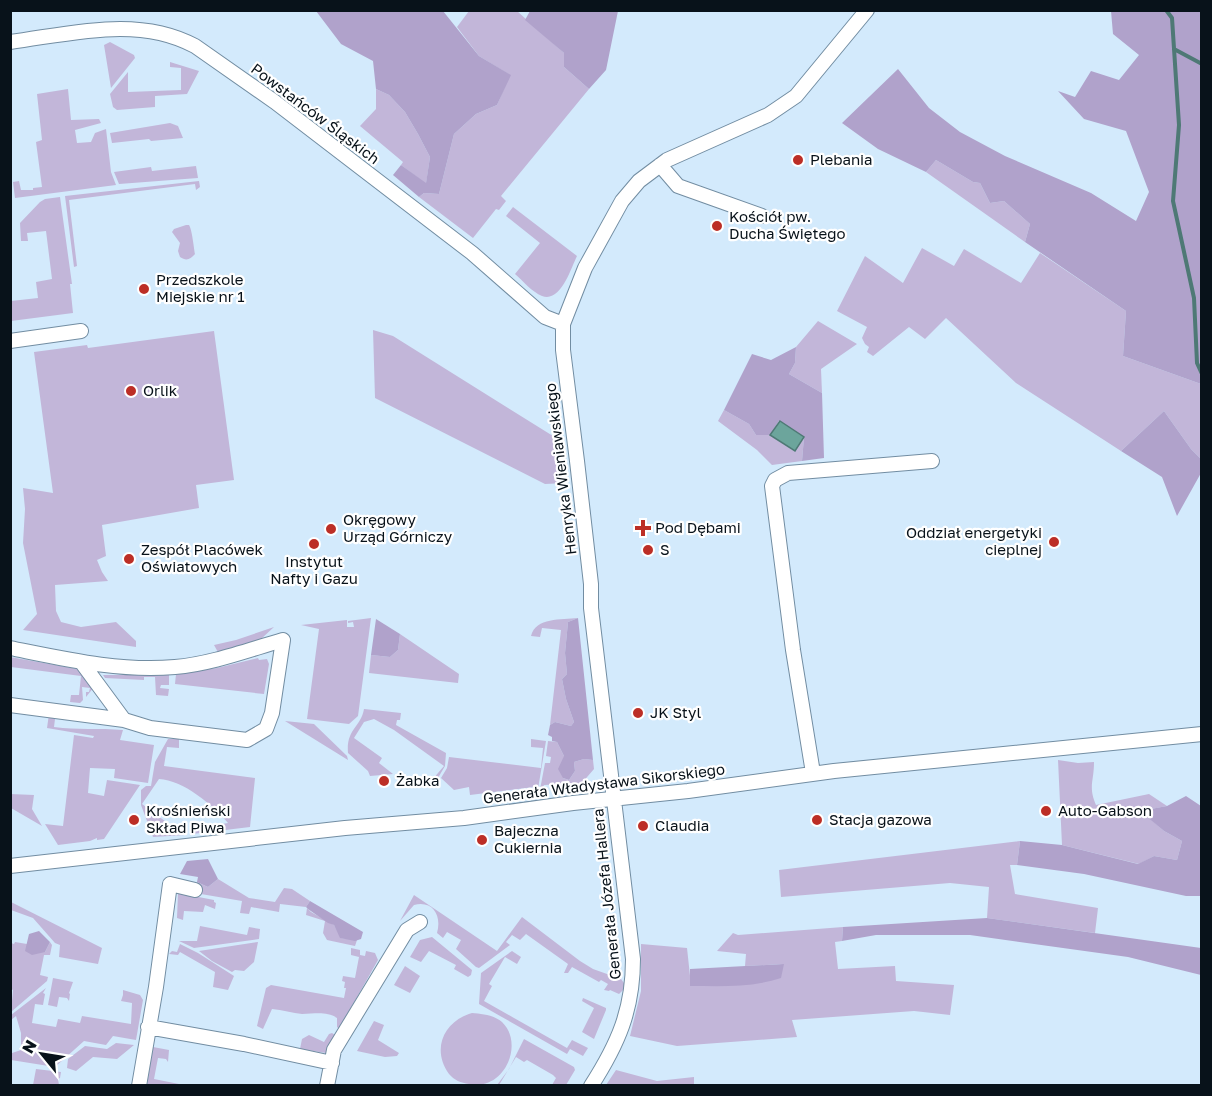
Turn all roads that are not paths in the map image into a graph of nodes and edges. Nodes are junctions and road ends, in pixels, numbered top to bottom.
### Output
1 (867, 10) edge
2 (10, 42) edge
3 (660, 165) junction
4 (762, 216) dead end
5 (563, 324) junction
6 (81, 330) dead end
7 (10, 340) edge
8 (932, 461) dead end
9 (10, 648) edge
10 (82, 663) junction
11 (10, 705) edge
12 (124, 720) junction
13 (1202, 734) edge
14 (813, 773) junction
15 (614, 799) junction
16 (10, 866) edge
17 (195, 890) dead end
18 (420, 922) dead end
19 (148, 1027) junction
20 (332, 1063) junction
21 (139, 1086) edge
22 (327, 1086) edge
23 (591, 1086) edge

1 - 3 street, Henryka Wieniawskiego
2 - 5 street, Powstańców Śląskich
3 - 4 street
3 - 5 street, Henryka Wieniawskiego
5 - 15 street, Henryka Wieniawskiego
6 - 7 street
8 - 14 street
9 - 10 street
10 - 12 street
10 - 12 street
11 - 12 street
13 - 14 street, Generała Władysława Sikorskiego
14 - 15 street, Generała Władysława Sikorskiego
15 - 16 street, Generała Władysława Sikorskiego
15 - 23 street, Generała Józefa Hallera
17 - 19 street
18 - 20 street
19 - 20 street
19 - 21 street
20 - 22 street

